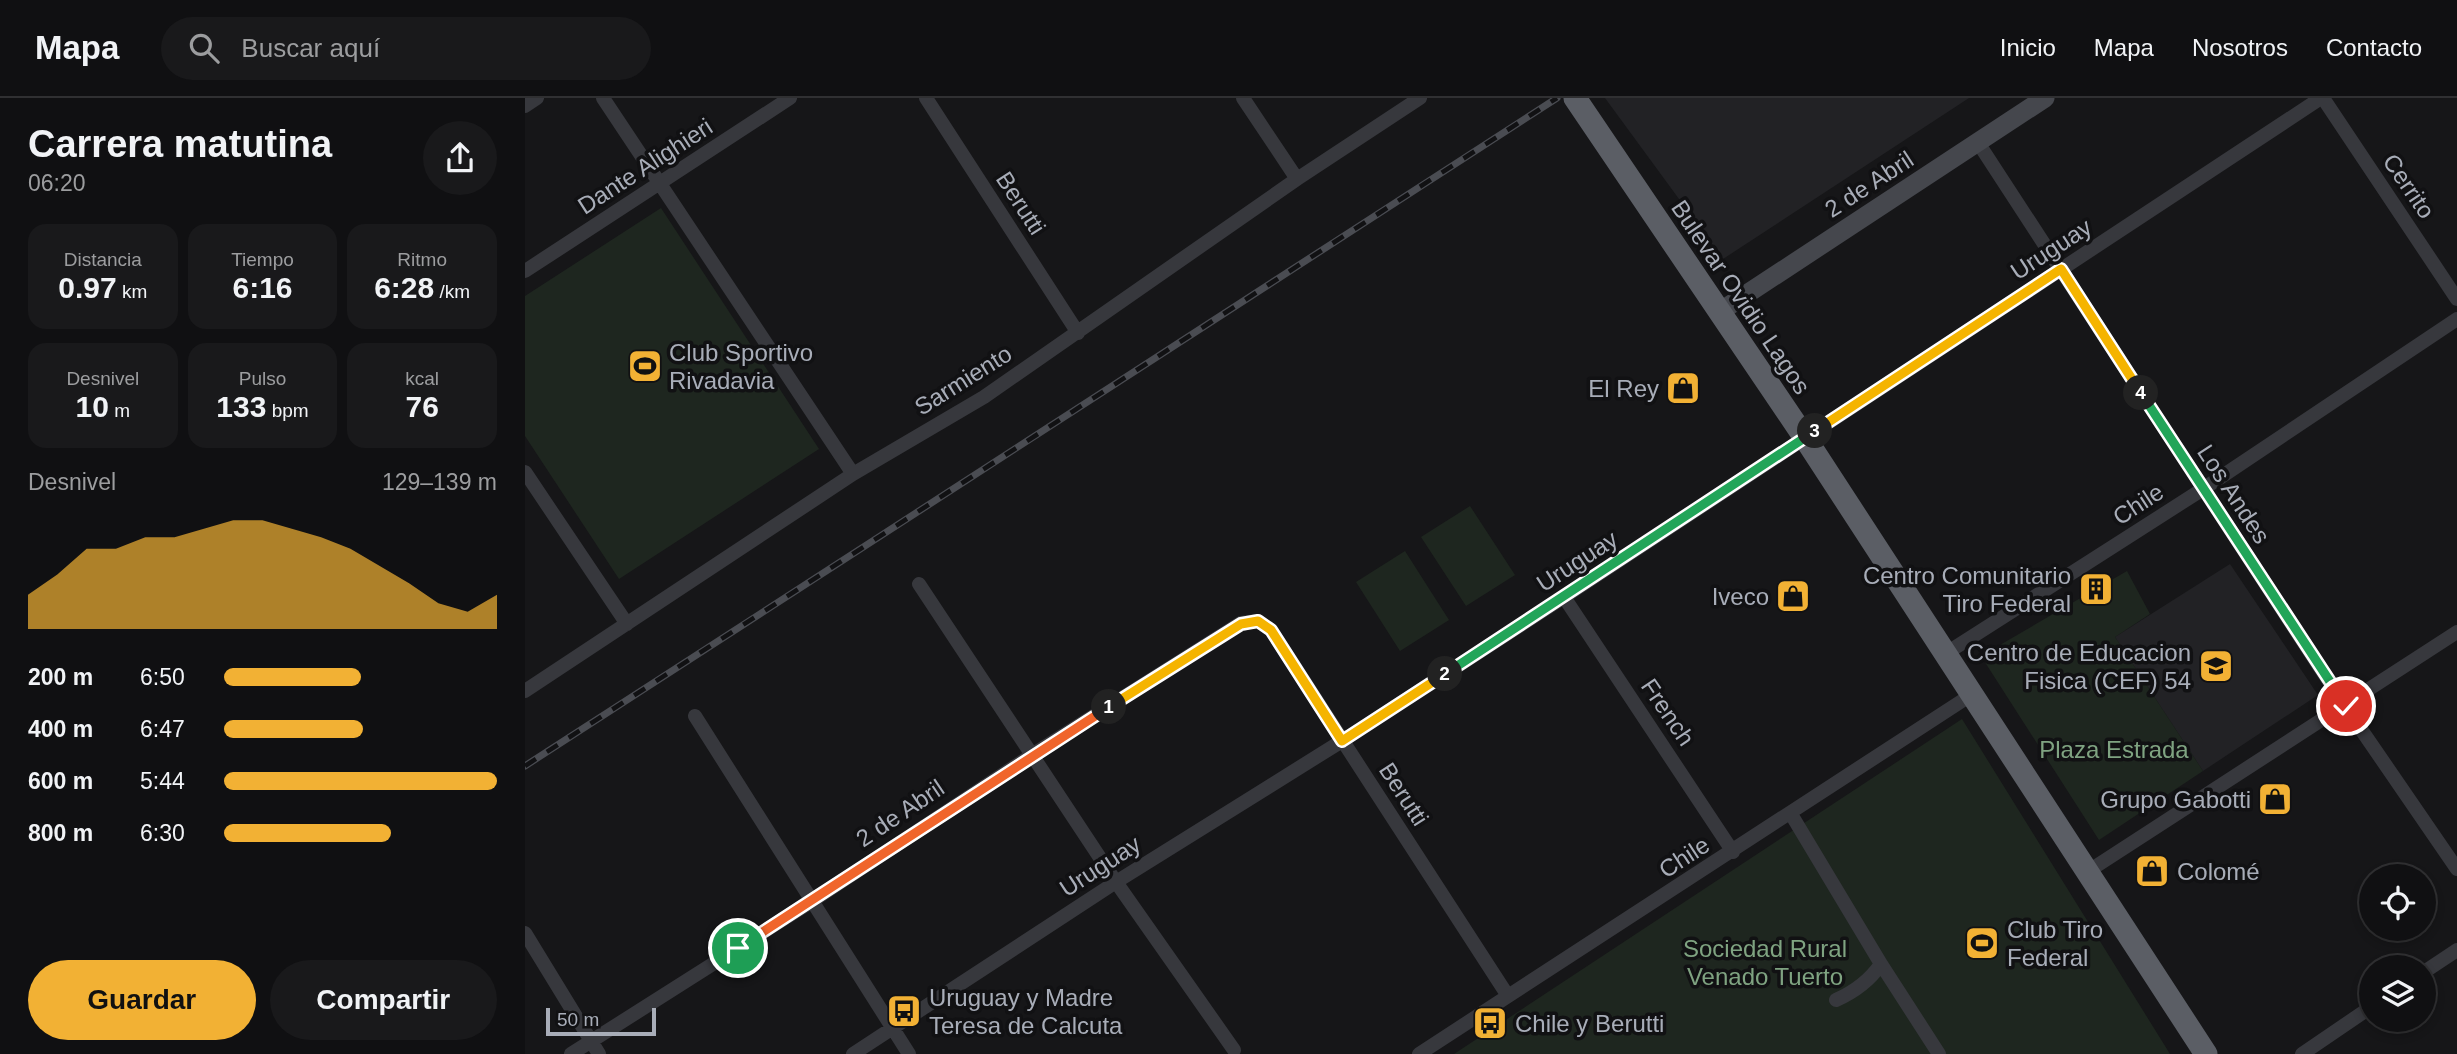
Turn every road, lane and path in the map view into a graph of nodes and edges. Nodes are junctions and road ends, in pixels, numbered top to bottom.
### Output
1 (537, 98) edge
2 (603, 98) edge
3 (790, 98) edge
4 (926, 98) edge
5 (1243, 98) edge
6 (1420, 98) edge
7 (1575, 98) edge
8 (2045, 98) edge
9 (2322, 98) edge
10 (525, 106) edge
11 (1977, 141) junction
12 (1297, 179) junction
13 (659, 185) junction
14 (2061, 269) junction
15 (525, 271) edge
16 (2457, 299) edge
17 (1721, 311) junction
18 (2457, 319) edge
19 (1078, 333) junction
20 (1805, 438) junction
21 (525, 472) edge
22 (853, 474) junction
23 (2203, 489) junction
24 (919, 584) dead end
25 (1564, 597) junction
26 (1258, 621) joint
27 (627, 624) junction
28 (2457, 632) edge
29 (1945, 654) junction
30 (525, 691) edge
31 (1971, 695) junction
32 (2346, 706) junction
33 (695, 716) dead end
34 (1342, 741) junction
35 (1032, 755) junction
36 (1791, 814) junction
37 (1733, 852) junction
38 (2457, 869) edge
39 (2087, 872) junction
40 (1116, 882) junction
41 (812, 901) junction
42 (525, 933) edge
43 (2457, 950) edge
44 (1881, 964) junction
45 (2436, 964) edge
46 (1508, 996) junction
47 (1836, 1000) dead end
48 (2359, 1015) edge
49 (892, 1028) junction
50 (595, 1048) edge
51 (1234, 1050) dead end
52 (571, 1054) edge
53 (853, 1054) edge
54 (909, 1054) edge
55 (1419, 1054) edge
56 (1939, 1054) edge
57 (2206, 1054) edge
58 (2302, 1054) edge

1 - 10 street
2 - 13 street
3 - 13 street, Dante Alighieri
4 - 19 street, Berutti
5 - 12 street
6 - 12 street, Sarmiento
7 - 17 highway, Bulevar Ovidio Lagos
8 - 11 main road, 2 de Abril
9 - 14 street, Uruguay
9 - 16 street, Cerrito
11 - 14 street, Los Andes
11 - 17 main road, 2 de Abril
12 - 19 street, Sarmiento
13 - 15 street, Dante Alighieri
13 - 22 street
14 - 20 street, Uruguay
14 - 23 street, Los Andes
17 - 20 highway, Bulevar Ovidio Lagos
18 - 23 street, Chile
19 - 22 street, Sarmiento
20 - 25 street, Uruguay
20 - 29 highway, Bulevar Ovidio Lagos
21 - 27 street
22 - 27 street, Sarmiento
23 - 29 street, Chile
23 - 32 street, Los Andes
24 - 35 street
25 - 34 street, Uruguay
25 - 37 street, French
26 - 34 street, Berutti
26 - 35 street, 2 de Abril
27 - 30 street, Sarmiento
28 - 32 street
29 - 31 highway, Bulevar Ovidio Lagos
31 - 36 street, Chile
31 - 39 highway, Bulevar Ovidio Lagos
32 - 38 street, Los Andes
32 - 39 street
33 - 41 street
34 - 40 street, Uruguay
34 - 46 street, Berutti
35 - 40 street
35 - 41 street, 2 de Abril
36 - 37 street, Chile
36 - 44 street
37 - 46 street, Chile
39 - 57 highway, Bulevar Ovidio Lagos
40 - 49 street, Uruguay
40 - 51 street
41 - 49 street
41 - 50 street, 2 de Abril
42 - 50 street
43 - 45 street
44 - 47 street
44 - 56 street
46 - 55 street, Chile
48 - 58 street
49 - 53 street, Uruguay
49 - 54 street
50 - 52 street, 2 de Abril

